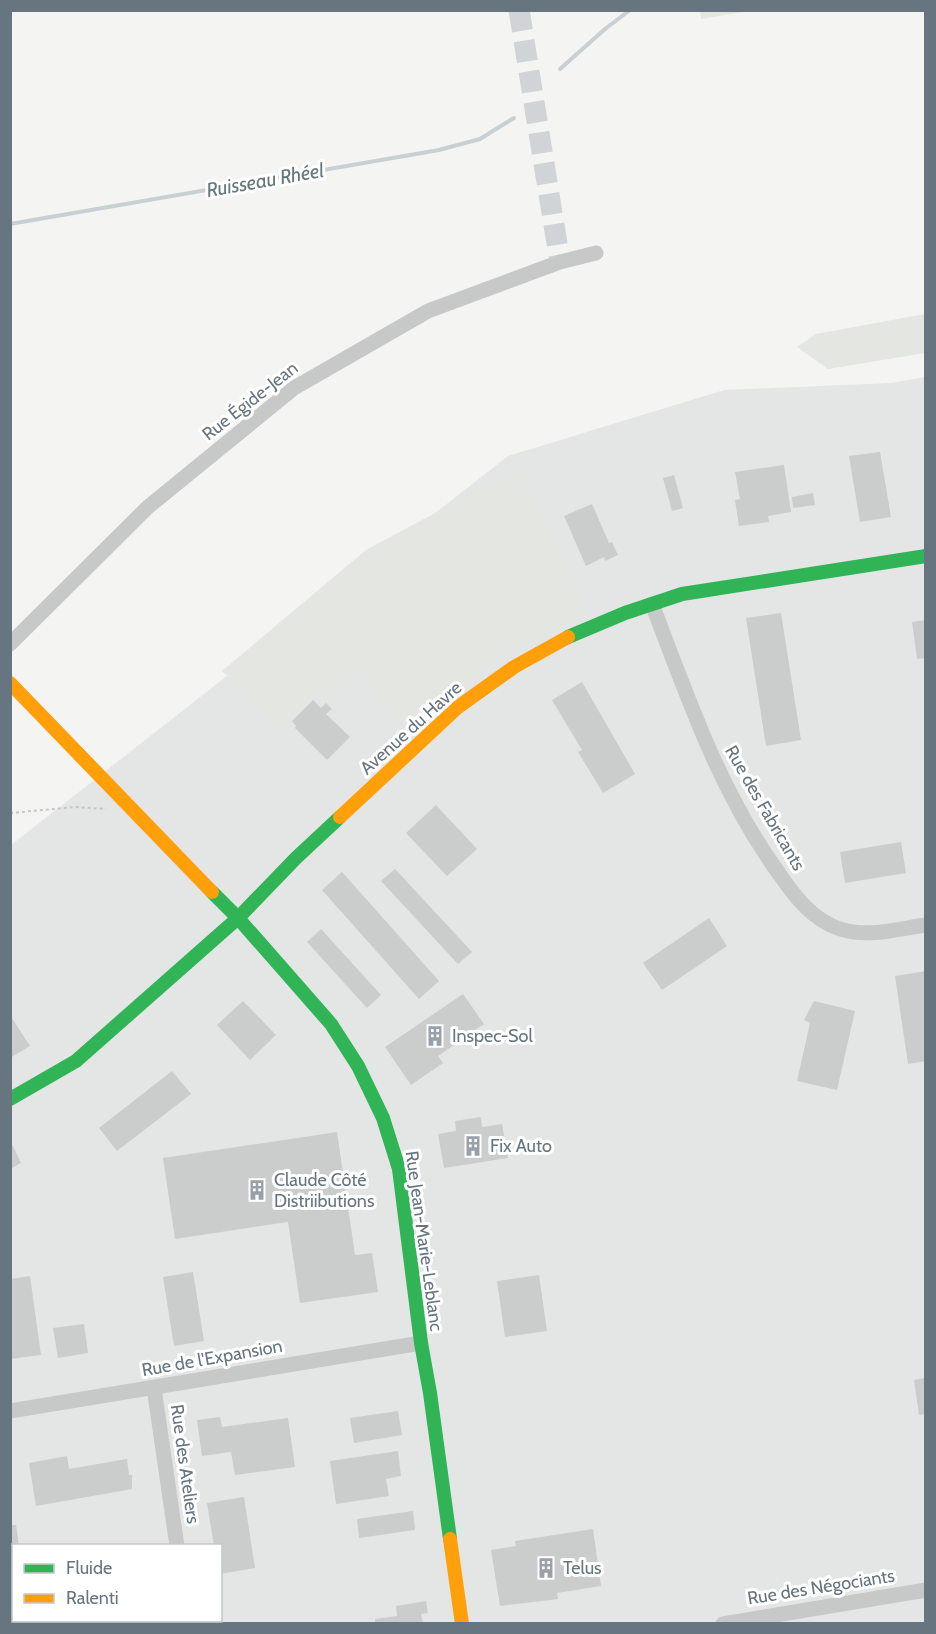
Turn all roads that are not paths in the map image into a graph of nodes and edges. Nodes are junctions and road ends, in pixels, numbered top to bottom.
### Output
1 (596, 253) dead end
2 (926, 556) edge
3 (652, 604) junction
4 (10, 644) edge
5 (10, 683) edge
6 (238, 918) junction
7 (926, 925) edge
8 (10, 1099) edge
9 (421, 1343) junction
10 (154, 1388) junction
11 (10, 1411) edge
12 (177, 1544) edge
13 (926, 1590) edge
14 (462, 1623) edge
15 (723, 1623) edge

1 - 4 street, Rue Égide-Jean
2 - 3 street, Avenue du Havre
3 - 6 street, Avenue du Havre
3 - 7 street, Rue des Fabricants
5 - 6 street, Rue Jean-Marie-Leblanc
6 - 8 street, Avenue du Havre
6 - 9 street, Rue Jean-Marie-Leblanc
9 - 10 street, Rue de l'Expansion
9 - 14 street, Rue Jean-Marie-Leblanc
10 - 11 street, Rue de l'Expansion
10 - 12 street, Rue des Ateliers
13 - 15 street, Rue des Négociants

